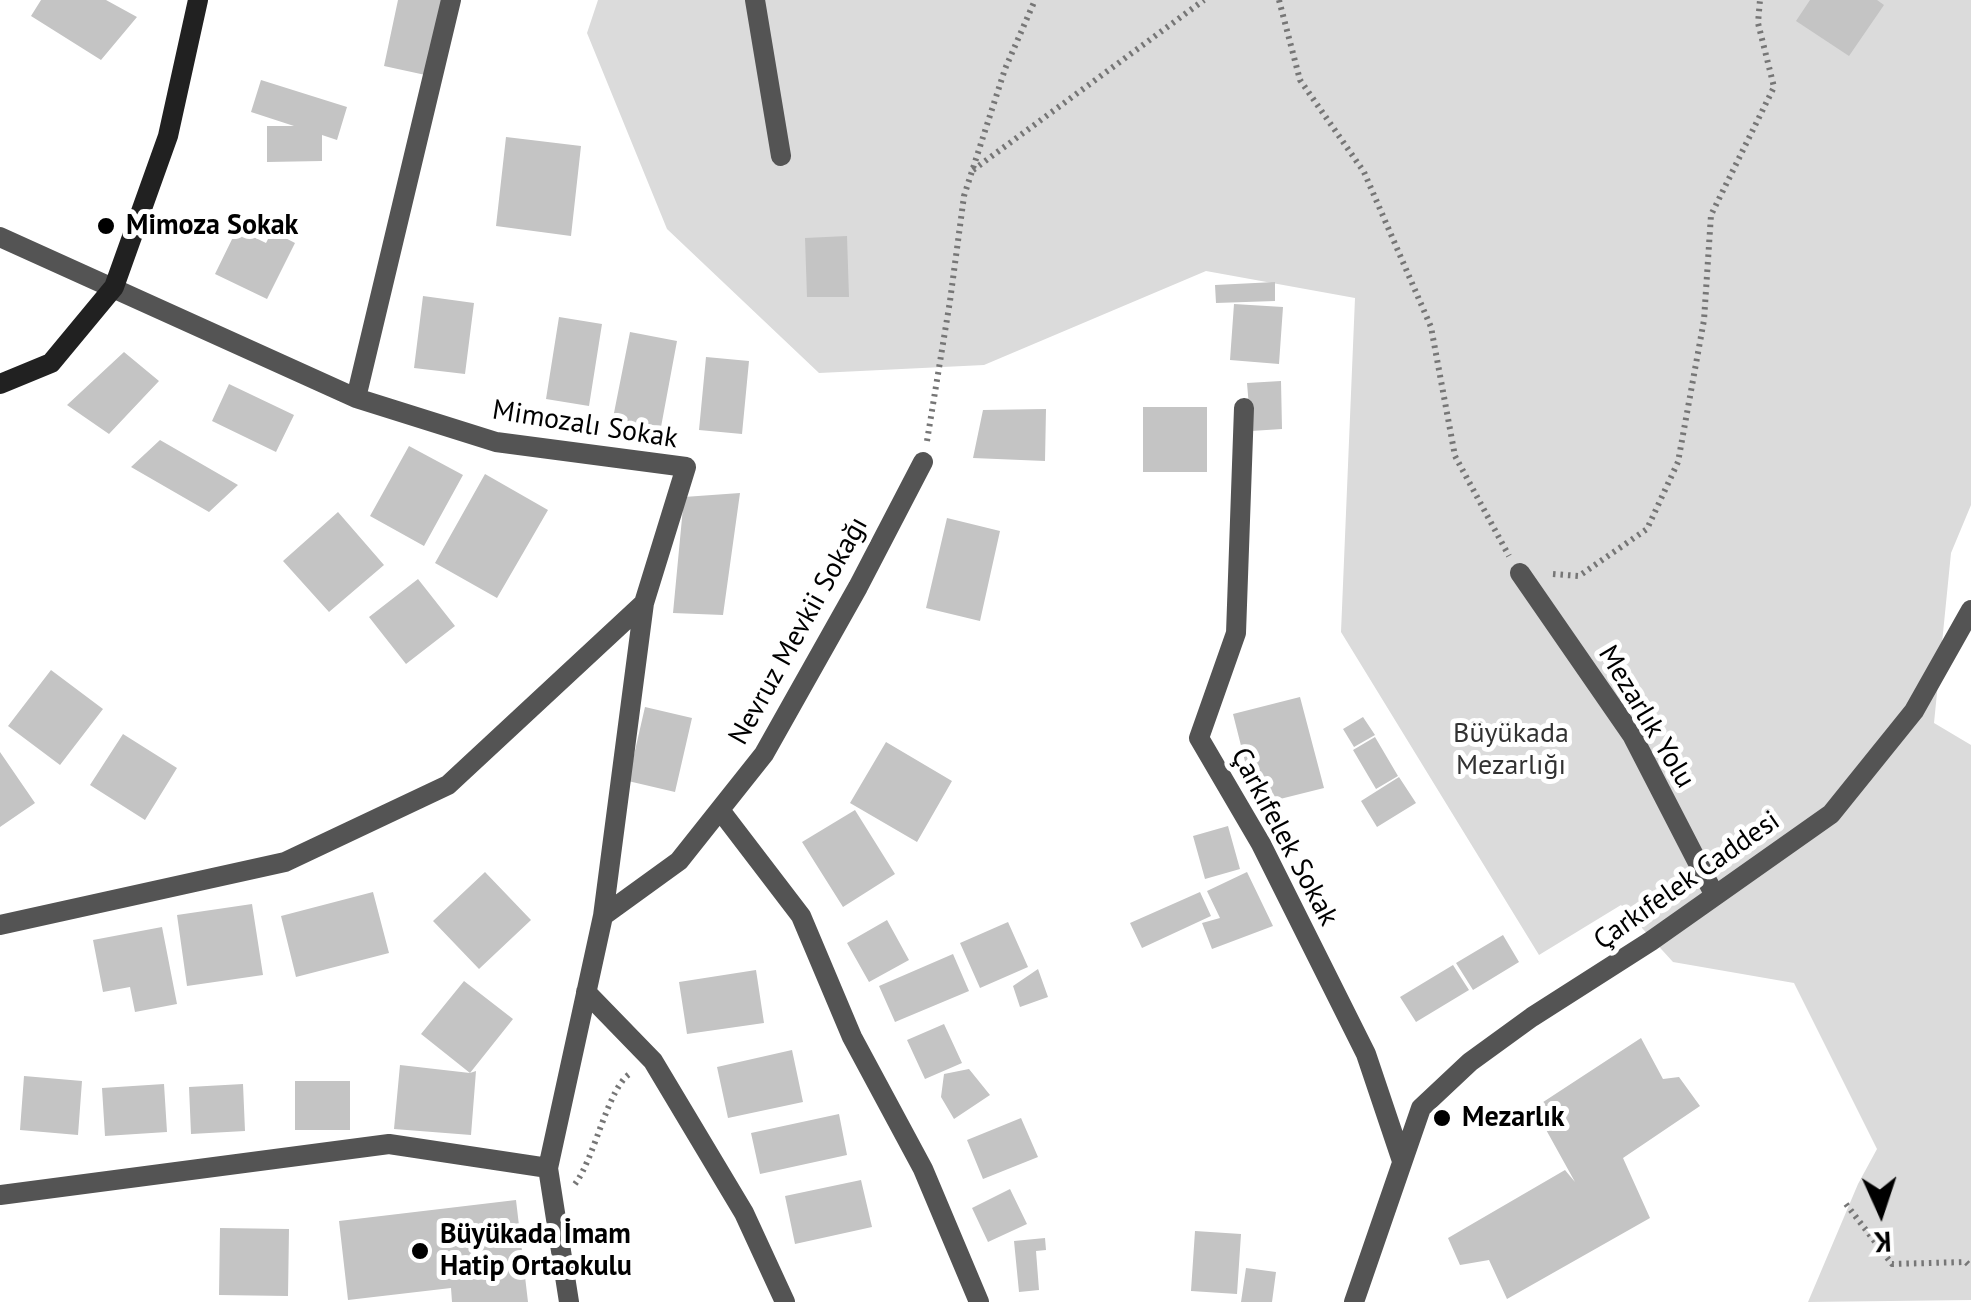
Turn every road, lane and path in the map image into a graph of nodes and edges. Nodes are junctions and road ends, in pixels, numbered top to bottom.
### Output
1 (198, 0) edge
2 (451, 0) edge
3 (756, 0) edge
4 (1035, 0) edge
5 (1204, 0) edge
6 (1279, 0) edge
7 (1760, 0) edge
8 (781, 156) dead end
9 (972, 171) junction
10 (0, 237) edge
11 (114, 287) junction
12 (0, 384) edge
13 (356, 398) junction
14 (1244, 408) dead end
15 (923, 462) joint
16 (1520, 572) junction
17 (644, 604) junction
18 (1971, 610) edge
19 (720, 810) junction
20 (1716, 896) junction
21 (602, 916) junction
22 (0, 924) edge
23 (586, 992) junction
24 (662, 1075) junction
25 (1402, 1162) junction
26 (548, 1168) junction
27 (0, 1194) edge
28 (552, 1195) junction
29 (1846, 1204) dead end
30 (1971, 1267) edge
31 (569, 1302) edge
32 (786, 1302) edge
33 (979, 1302) edge
34 (1354, 1302) edge

1 - 11 street
2 - 13 street
3 - 8 street
4 - 9 path
5 - 9 path
6 - 16 path
7 - 16 path
9 - 15 path
10 - 11 street, Mimozalı Sokak
11 - 12 street
11 - 13 street, Mimozalı Sokak
13 - 17 street, Mimozalı Sokak
14 - 25 street, Çarkıfelek Sokak
15 - 19 street, Nevruz Mevkii Sokağı
16 - 20 street, Mezarlık Yolu
17 - 21 street, Mimozalı Sokak
17 - 22 street
18 - 20 street, Çarkıfelek Caddesi
19 - 21 street, Nevruz Mevkii Sokağı
19 - 33 street
20 - 25 street, Çarkıfelek Caddesi
21 - 23 street
23 - 24 street
23 - 26 street
24 - 28 path
24 - 32 street
25 - 34 street, Çarkıfelek Caddesi
26 - 27 street
26 - 28 street
28 - 31 street
29 - 30 path

